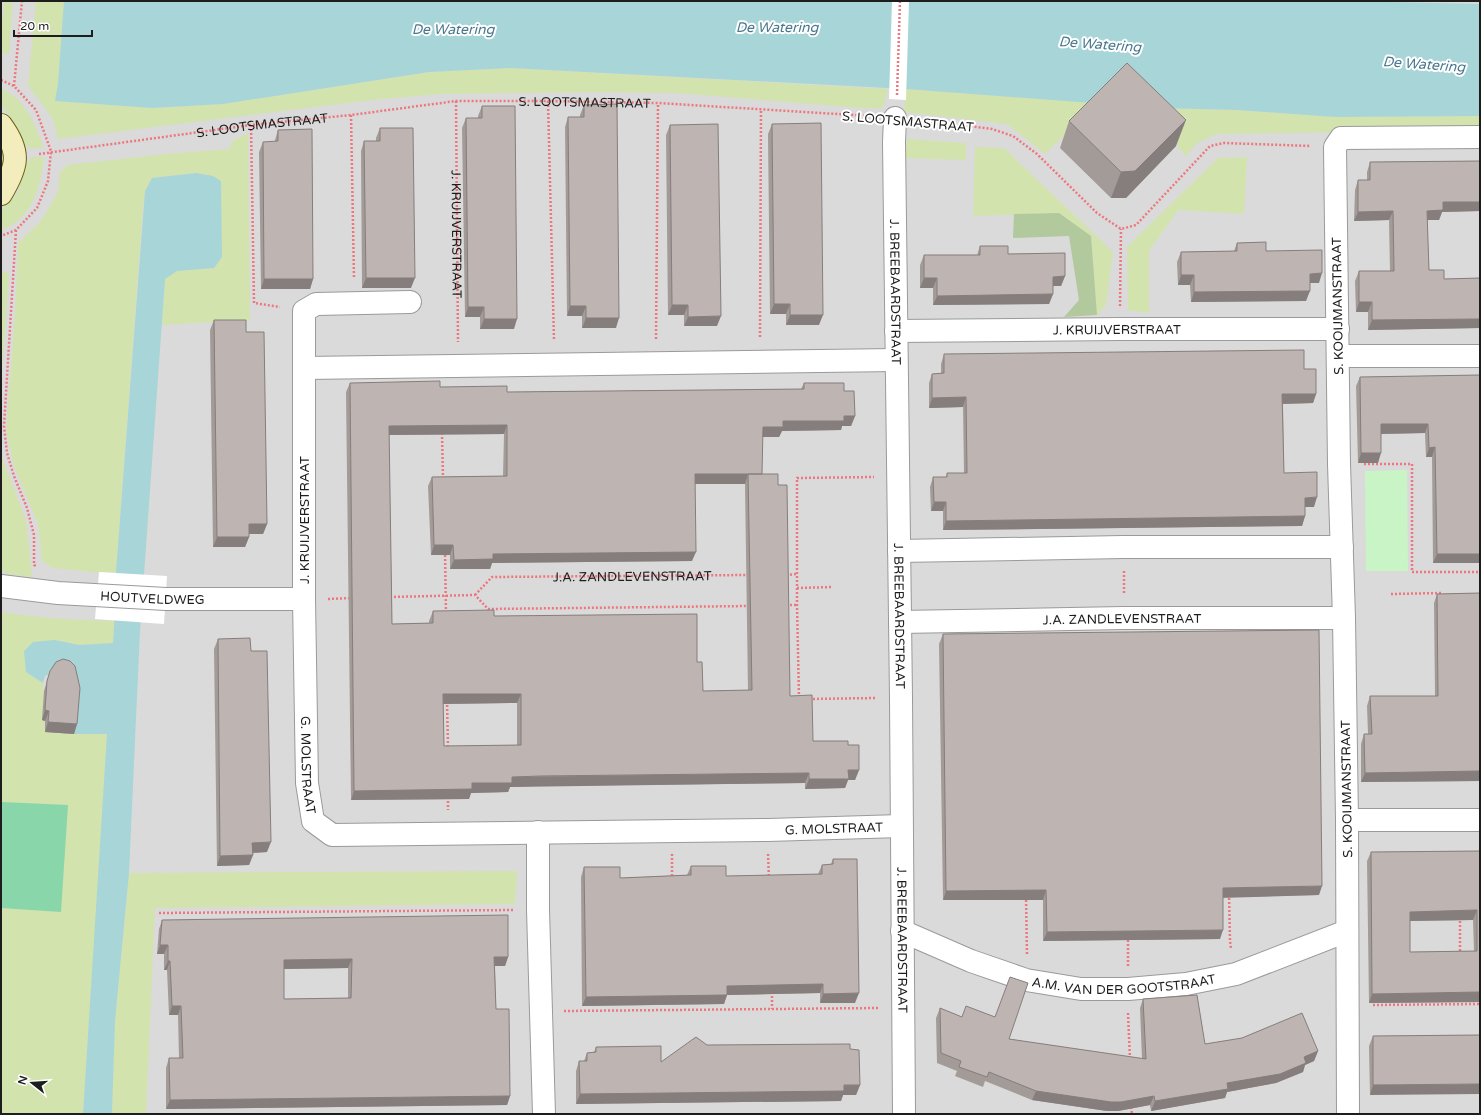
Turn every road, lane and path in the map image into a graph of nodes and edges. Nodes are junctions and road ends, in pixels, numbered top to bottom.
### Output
1 (22, 1) edge
2 (900, 1) edge
3 (14, 86) dead end
4 (456, 101) junction
5 (548, 101) junction
6 (658, 103) junction
7 (896, 108) junction
8 (761, 110) junction
9 (351, 115) junction
10 (1, 125) edge
11 (251, 125) junction
12 (1480, 137) edge
13 (1335, 147) junction
14 (16, 154) junction
15 (1, 194) edge
16 (1121, 229) junction
17 (16, 230) dead end
18 (410, 302) dead end
19 (354, 304) junction
20 (304, 311) junction
21 (1120, 329) junction
22 (1338, 329) junction
23 (896, 331) junction
24 (1338, 356) junction
25 (1480, 356) edge
26 (896, 360) junction
27 (760, 362) junction
28 (656, 363) junction
29 (554, 365) junction
30 (458, 366) junction
31 (305, 368) junction
32 (442, 430) edge
33 (1339, 464) junction
34 (898, 476) junction
35 (443, 485) edge
36 (1123, 547) junction
37 (1342, 547) junction
38 (445, 548) edge
39 (899, 551) junction
40 (1480, 572) edge
41 (797, 574) junction
42 (751, 575) edge
43 (782, 575) edge
44 (1, 586) edge
45 (833, 587) dead end
46 (798, 588) junction
47 (58, 593) junction
48 (1391, 594) dead end
49 (1443, 594) edge
50 (475, 595) junction
51 (446, 596) junction
52 (383, 597) edge
53 (352, 598) edge
54 (304, 599) junction
55 (781, 605) edge
56 (797, 605) junction
57 (750, 606) edge
58 (1124, 618) junction
59 (1344, 618) junction
60 (446, 620) edge
61 (900, 622) junction
62 (901, 698) junction
63 (447, 699) edge
64 (799, 699) edge
65 (807, 699) edge
66 (448, 755) edge
67 (448, 795) edge
68 (1347, 820) junction
69 (1480, 820) edge
70 (901, 826) junction
71 (768, 830) junction
72 (671, 831) junction
73 (538, 832) junction
74 (448, 835) junction
75 (769, 884) edge
76 (672, 885) edge
77 (1229, 893) edge
78 (1026, 894) edge
79 (538, 910) junction
80 (159, 913) dead end
81 (1460, 913) edge
82 (902, 931) junction
83 (1347, 931) junction
84 (1128, 932) edge
85 (1460, 958) edge
86 (1236, 974) junction
87 (1026, 980) junction
88 (772, 986) edge
89 (1128, 989) junction
90 (1460, 996) edge
91 (1460, 1004) junction
92 (1480, 1004) edge
93 (1347, 1005) junction
94 (903, 1008) junction
95 (772, 1009) junction
96 (542, 1011) junction
97 (1130, 1067) edge
98 (1131, 1106) edge
99 (544, 1114) edge
100 (904, 1114) edge
101 (1132, 1114) edge
102 (1348, 1114) edge

1 - 3 path
2 - 7 path
4 - 5 path, S. LOOTSMASTRAAT
4 - 9 path, S. LOOTSMASTRAAT
4 - 30 path, J. KRUIJVERSTRAAT
5 - 6 path, S. LOOTSMASTRAAT
5 - 29 path
6 - 8 path, S. LOOTSMASTRAAT
6 - 28 path
7 - 8 path, S. LOOTSMASTRAAT
7 - 16 path, S. LOOTSMASTRAAT
7 - 23 street, J. BREEBAARDSTRAAT
8 - 27 path
9 - 11 path, S. LOOTSMASTRAAT
9 - 19 path
10 - 14 street
11 - 14 path, S. LOOTSMASTRAAT
11 - 20 path
12 - 13 street
13 - 16 path
13 - 22 street, S. KOOIJMANSTRAAT
14 - 15 street
16 - 21 path
17 - 47 path
18 - 19 street
19 - 20 street
20 - 31 street, J. KRUIJVERSTRAAT
21 - 22 street, J. KRUIJVERSTRAAT
21 - 23 street, J. KRUIJVERSTRAAT
22 - 24 street, S. KOOIJMANSTRAAT
23 - 26 street, J. BREEBAARDSTRAAT
24 - 25 street
24 - 33 street, S. KOOIJMANSTRAAT
26 - 27 street
26 - 34 street, J. BREEBAARDSTRAAT
27 - 28 street
28 - 29 street
29 - 30 street
30 - 31 street
31 - 54 street, J. KRUIJVERSTRAAT
32 - 35 path
33 - 37 street, S. KOOIJMANSTRAAT
33 - 40 path
34 - 39 street, J. BREEBAARDSTRAAT
34 - 41 path
36 - 37 street
36 - 39 street
36 - 58 path
37 - 59 street, S. KOOIJMANSTRAAT
38 - 51 path
39 - 61 street, J. BREEBAARDSTRAAT
41 - 43 path
41 - 46 path
42 - 50 path, J.A. ZANDLEVENSTRAAT
44 - 47 street, HOUTVELDWEG
45 - 46 path
46 - 56 path
47 - 54 street, HOUTVELDWEG
48 - 49 path
50 - 51 path
50 - 57 path
51 - 52 path
51 - 60 path
53 - 54 path
54 - 74 street, G. MOLSTRAAT
55 - 56 path
56 - 64 path
58 - 59 street, J.A. ZANDLEVENSTRAAT
58 - 61 street, J.A. ZANDLEVENSTRAAT
59 - 68 street, S. KOOIJMANSTRAAT
61 - 62 street, J. BREEBAARDSTRAAT
62 - 65 path
62 - 70 street, J. BREEBAARDSTRAAT
63 - 66 path
67 - 74 path
68 - 69 street
68 - 83 street, S. KOOIJMANSTRAAT
70 - 71 street, G. MOLSTRAAT
70 - 82 street, J. BREEBAARDSTRAAT
71 - 72 street, G. MOLSTRAAT
71 - 75 path, G. MOLSTRAAT
72 - 73 street, G. MOLSTRAAT
72 - 76 path
73 - 74 street, G. MOLSTRAAT
73 - 79 street
77 - 86 path
78 - 87 path
79 - 80 path
79 - 96 street
81 - 85 path
82 - 87 street, A.M. VAN DER GOOTSTRAAT
82 - 94 street, J. BREEBAARDSTRAAT
83 - 86 street, A.M. VAN DER GOOTSTRAAT
83 - 93 street, S. KOOIJMANSTRAAT
84 - 89 path
86 - 89 street, A.M. VAN DER GOOTSTRAAT
87 - 89 street, A.M. VAN DER GOOTSTRAAT
88 - 95 path
89 - 97 path
90 - 91 path
91 - 92 path
91 - 93 path
93 - 102 street, S. KOOIJMANSTRAAT
94 - 95 path
94 - 100 street, J. BREEBAARDSTRAAT
95 - 96 path
96 - 99 street
98 - 101 path

